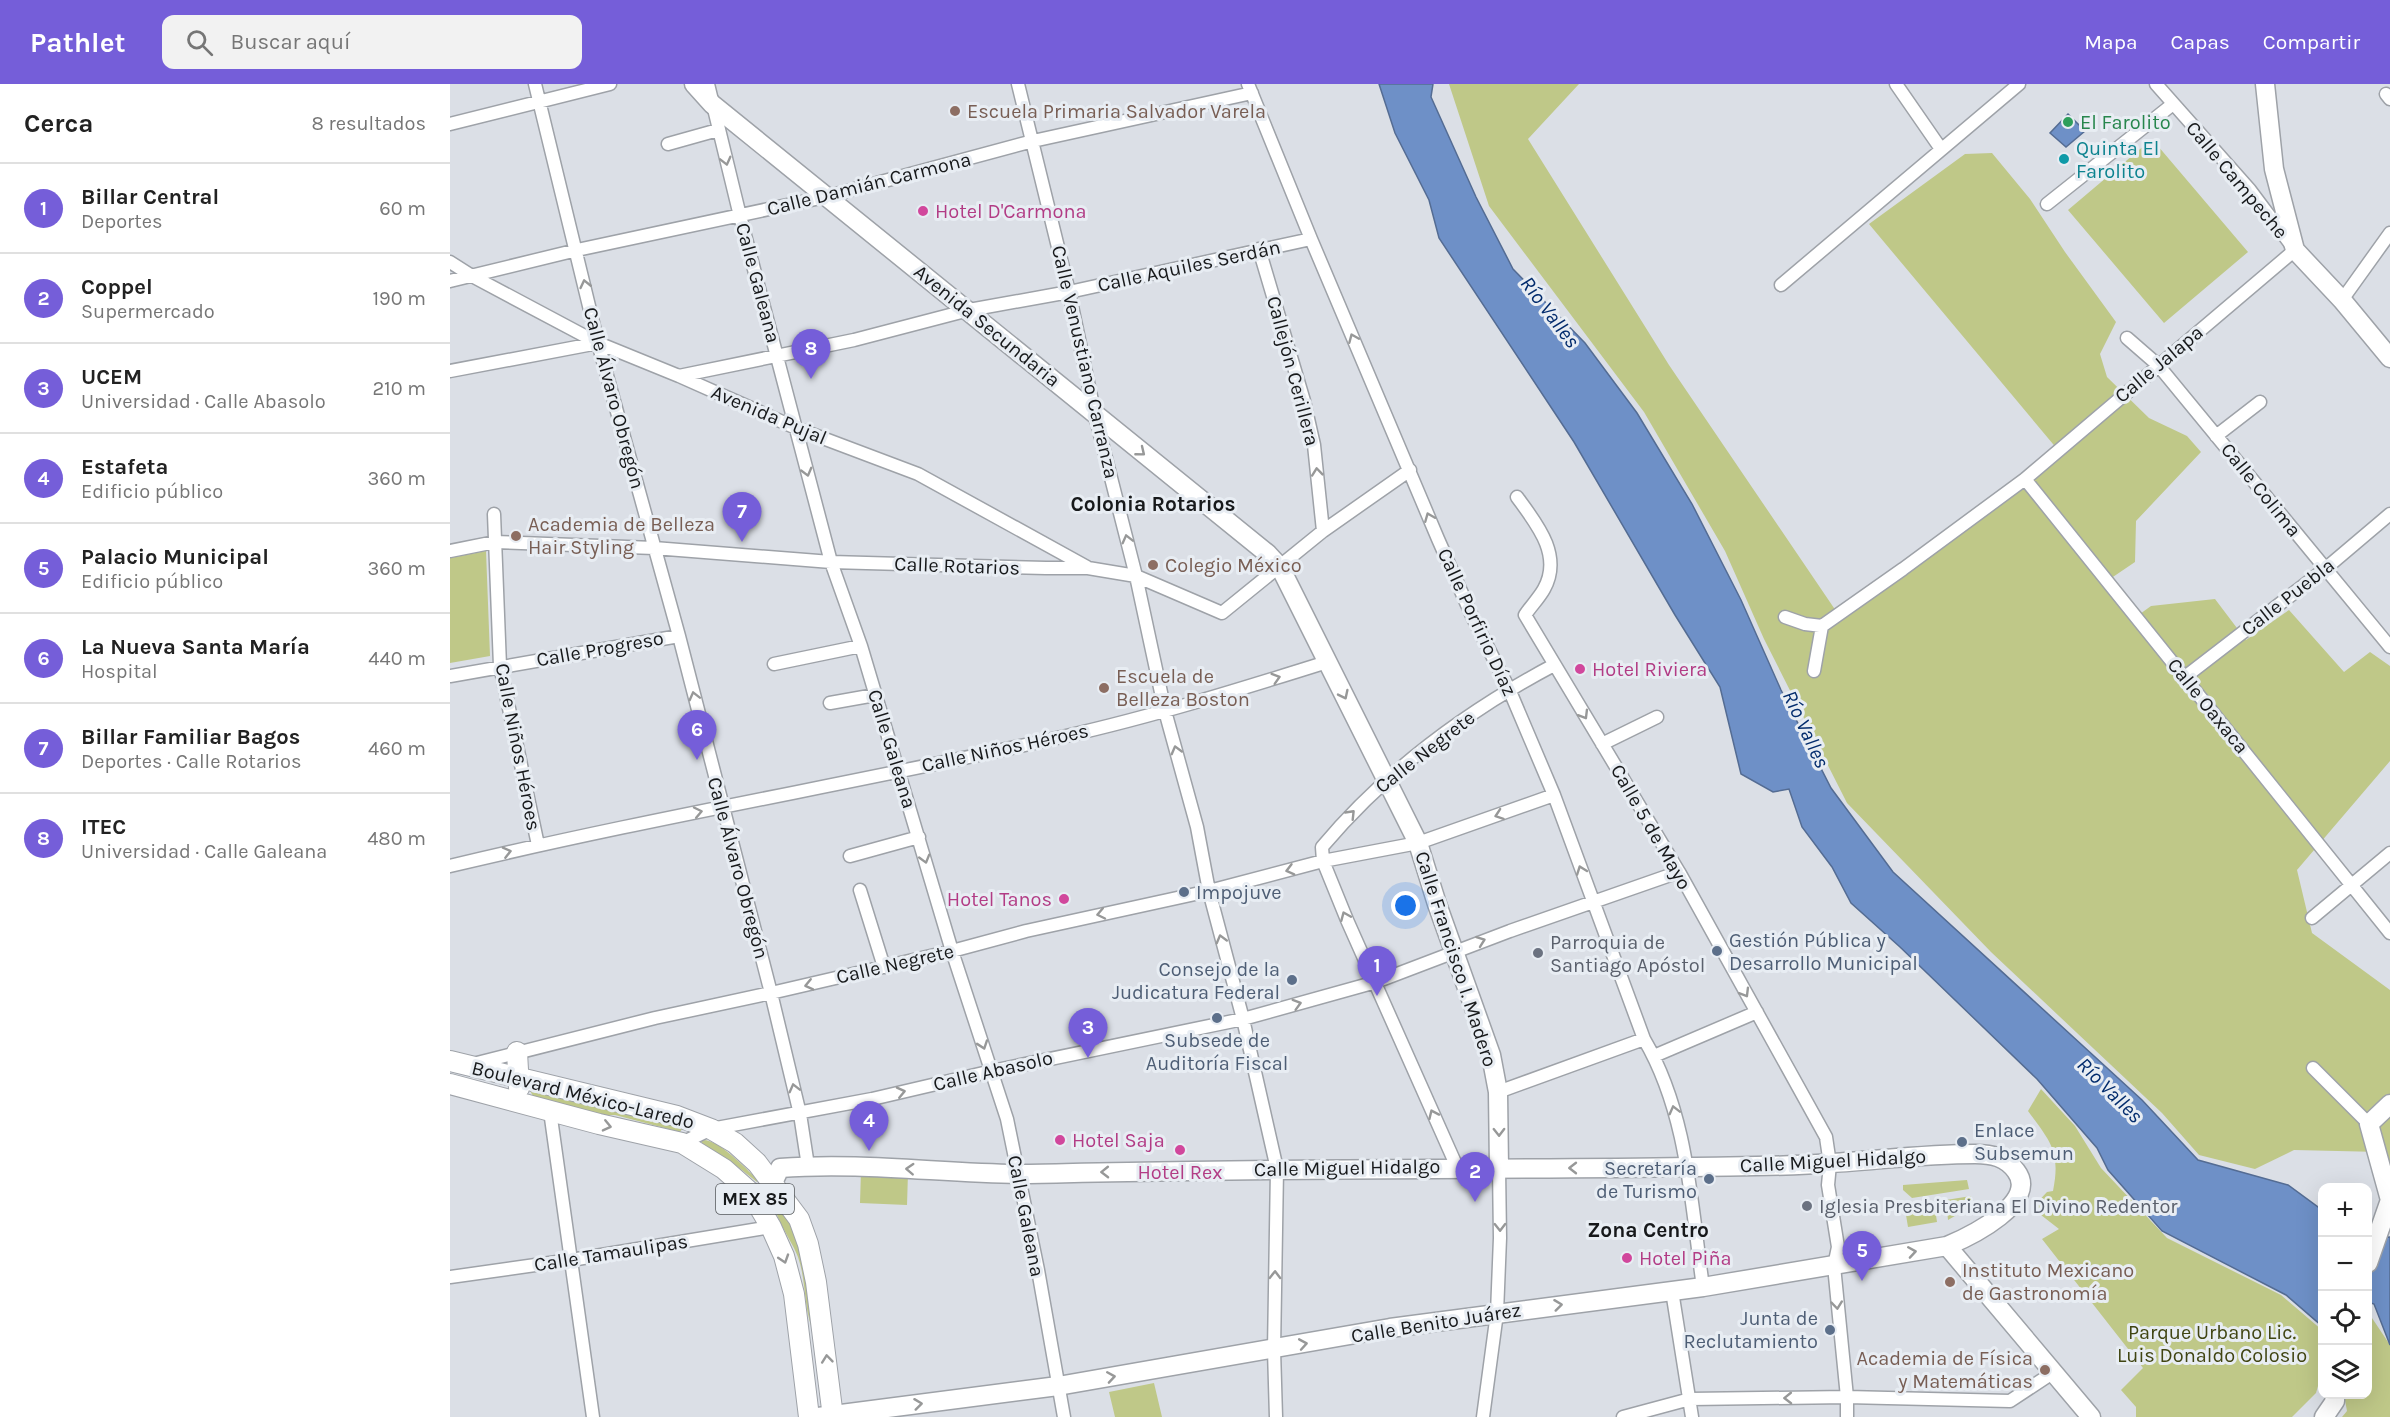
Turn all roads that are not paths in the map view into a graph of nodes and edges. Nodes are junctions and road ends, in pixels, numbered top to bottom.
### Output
1 (535, 84) edge
2 (610, 84) edge
3 (694, 84) edge
4 (708, 84) edge
5 (1018, 84) edge
6 (1896, 84) edge
7 (2019, 84) edge
8 (2156, 84) edge
9 (2265, 84) edge
10 (1250, 88) edge
11 (539, 102) junction
12 (712, 104) junction
13 (2172, 104) junction
14 (450, 124) edge
15 (718, 130) junction
16 (1033, 141) junction
17 (668, 144) dead end
18 (1941, 149) junction
19 (825, 197) junction
20 (2047, 204) dead end
21 (740, 216) junction
22 (2390, 233) edge
23 (1311, 239) junction
24 (1259, 249) junction
25 (2295, 249) junction
26 (577, 250) junction
27 (450, 262) edge
28 (472, 276) junction
29 (450, 281) edge
30 (1781, 285) dead end
31 (1069, 292) junction
32 (2342, 300) junction
33 (969, 310) junction
34 (2127, 338) dead end
35 (598, 343) junction
36 (778, 357) junction
37 (2390, 358) edge
38 (2157, 365) junction
39 (450, 371) edge
40 (679, 376) junction
41 (2260, 402) dead end
42 (1095, 415) junction
43 (796, 428) junction
44 (2216, 436) junction
45 (1410, 470) junction
46 (2025, 479) junction
47 (1517, 496) dead end
48 (494, 514) dead end
49 (2390, 514) edge
50 (1323, 531) junction
51 (495, 542) junction
52 (654, 548) junction
53 (450, 550) edge
54 (831, 562) junction
55 (1280, 567) junction
56 (1088, 568) junction
57 (2325, 569) junction
58 (1136, 576) junction
59 (1785, 617) dead end
60 (1822, 626) junction
61 (679, 636) junction
62 (861, 646) junction
63 (2390, 647) edge
64 (1327, 662) junction
65 (774, 664) dead end
66 (1554, 665) junction
67 (500, 666) junction
68 (1814, 671) dead end
69 (450, 676) edge
70 (2186, 677) junction
71 (1509, 689) junction
72 (875, 695) junction
73 (830, 703) dead end
74 (1165, 711) junction
75 (1657, 717) dead end
76 (1602, 744) junction
77 (897, 772) junction
78 (1385, 780) junction
79 (1554, 795) junction
80 (721, 807) junction
81 (919, 837) junction
82 (1418, 843) junction
83 (538, 845) junction
84 (2390, 853) edge
85 (850, 856) dead end
86 (1323, 861) junction
87 (450, 866) edge
88 (1678, 872) junction
89 (2352, 886) junction
90 (860, 890) dead end
91 (1209, 891) junction
92 (1593, 904) junction
93 (2312, 918) dead end
94 (2390, 933) edge
95 (952, 951) junction
96 (1454, 951) junction
97 (884, 967) junction
98 (1376, 982) junction
99 (771, 993) junction
100 (1757, 1012) junction
101 (1242, 1019) junction
102 (1644, 1039) junction
103 (517, 1052) junction
104 (1654, 1056) junction
105 (459, 1063) edge
106 (2313, 1068) dead end
107 (992, 1071) junction
108 (517, 1078) junction
109 (451, 1085) edge
110 (1498, 1092) junction
111 (522, 1102) junction
112 (2390, 1104) edge
113 (550, 1111) junction
114 (800, 1114) junction
115 (2369, 1124) junction
116 (711, 1129) junction
117 (682, 1143) junction
118 (1830, 1164) junction
119 (808, 1166) junction
120 (1456, 1167) junction
121 (1687, 1167) junction
122 (1277, 1168) junction
123 (1500, 1168) junction
124 (1019, 1174) junction
125 (2021, 1177) joint
126 (772, 1182) junction
127 (2390, 1200) edge
128 (761, 1208) junction
129 (771, 1227) junction
130 (1947, 1246) junction
131 (2372, 1249) edge
132 (572, 1260) junction
133 (1833, 1266) junction
134 (450, 1277) edge
135 (1703, 1287) junction
136 (1672, 1291) junction
137 (1497, 1312) junction
138 (1274, 1350) junction
139 (2054, 1372) junction
140 (1058, 1386) junction
141 (1847, 1397) junction
142 (1690, 1399) junction
143 (2335, 1399) edge
144 (828, 1416) edge
145 (593, 1417) edge
146 (808, 1417) edge
147 (1064, 1417) edge
148 (1276, 1417) edge
149 (1483, 1417) edge
150 (1623, 1417) edge
151 (1692, 1417) edge
152 (1846, 1417) edge
153 (2091, 1417) edge
154 (2324, 1417) edge

1 - 11 street, Calle Álvaro Obregón
2 - 11 street
3 - 12 street, Avenida Secundaria
4 - 12 street, Calle Galeana
5 - 16 street, Calle Venustiano Carranza
6 - 18 street
7 - 18 street
8 - 13 street, Calle Campeche
9 - 25 street, Calle Campeche
10 - 16 street, Calle Damián Carmona
10 - 23 street, Calle Porfirio Díaz
11 - 14 street
11 - 26 street, Calle Álvaro Obregón
12 - 15 street, Calle Galeana
12 - 19 street, Avenida Secundaria
13 - 20 street
13 - 25 street, Calle Campeche
15 - 17 street
15 -> 21 street, Calle Galeana
16 - 19 street, Calle Damián Carmona
16 - 31 street, Calle Venustiano Carranza
18 - 30 street
19 - 21 street, Calle Damián Carmona
19 - 33 street, Avenida Secundaria
21 - 26 street, Calle Damián Carmona
21 - 36 street, Calle Galeana
22 - 32 street
23 - 24 street, Calle Aquiles Serdán
45 -> 23 street, Calle Porfirio Díaz
24 - 31 street, Calle Aquiles Serdán
50 -> 24 street, Callejón Cerillera
25 - 32 street, Calle Campeche
25 - 38 street, Calle Jalapa
26 - 28 street, Calle Damián Carmona
35 -> 26 street, Calle Álvaro Obregón
27 - 28 street, Avenida Pujal
28 - 29 street, Calle Damián Carmona
28 - 35 street, Avenida Pujal
31 - 33 street, Calle Aquiles Serdán
31 - 42 street, Calle Venustiano Carranza
32 - 37 street, Calle Campeche
33 - 36 street, Calle Aquiles Serdán
33 - 42 street, Avenida Secundaria
34 - 38 street, Calle Colima
35 - 39 street
35 - 40 street, Avenida Pujal
35 - 52 street, Calle Álvaro Obregón
36 - 40 street, Calle Aquiles Serdán
36 - 43 street, Calle Galeana
38 - 44 street, Calle Colima
38 - 46 street, Calle Jalapa
40 - 43 street, Avenida Pujal
41 - 44 street
42 -> 55 street, Avenida Secundaria
58 -> 42 street, Calle Venustiano Carranza
43 -> 54 street, Calle Galeana
43 - 56 street, Avenida Pujal
44 - 57 street, Calle Colima
45 - 50 street, Calle Rotarios
71 -> 45 street, Calle Porfirio Díaz
46 - 60 street, Calle Jalapa
46 - 70 street, Calle Oaxaca
47 - 66 street, Calle 5 de Mayo
48 - 51 street, Calle Niños Héroes
49 - 57 street, Calle Puebla
50 - 55 street, Calle Rotarios
51 - 52 street, Calle Rotarios
51 - 53 street, Calle Rotarios
51 - 67 street, Calle Niños Héroes
52 - 54 street, Calle Rotarios
52 - 61 street, Calle Álvaro Obregón
54 - 56 street, Calle Rotarios
54 - 62 street, Calle Galeana
55 - 58 street, Calle Rotarios
55 - 64 street, Calle Francisco I. Madero
56 - 58 street, Calle Rotarios
57 - 63 street, Calle Colima
57 - 70 street, Calle Puebla
58 - 74 street, Calle Venustiano Carranza
59 - 60 street
60 - 68 street
61 - 67 street, Calle Progreso
80 -> 61 street, Calle Álvaro Obregón
62 - 65 street
62 - 72 street, Calle Galeana
74 -> 64 street, Calle Niños Héroes
64 -> 78 street, Calle Francisco I. Madero
66 - 71 street, Calle Negrete
66 -> 76 street, Calle 5 de Mayo
67 - 69 street, Calle Progreso
67 - 83 street, Calle Niños Héroes
70 - 89 street, Calle Oaxaca
71 - 78 street, Calle Negrete
71 - 79 street, Calle Porfirio Díaz
72 - 73 street
72 - 77 street, Calle Galeana
74 - 77 street, Calle Niños Héroes
91 -> 74 street, Calle Venustiano Carranza
75 - 76 street
76 - 88 street, Calle 5 de Mayo
77 - 80 street, Calle Niños Héroes
77 - 81 street, Calle Galeana
78 - 82 street, Calle Francisco I. Madero
86 -> 78 street, Calle Negrete
79 -> 82 street, Calle Negrete
92 -> 79 street, Calle Porfirio Díaz
83 -> 80 street, Calle Niños Héroes
80 - 99 street, Calle Álvaro Obregón
81 - 85 street
81 -> 95 street, Calle Galeana
82 - 86 street, Calle Negrete
82 - 96 street, Calle Francisco I. Madero
87 -> 83 street, Calle Niños Héroes
84 - 89 street
86 -> 91 street, Calle Negrete
98 -> 86 street
88 - 92 street, Calle Abasolo
88 -> 100 street, Calle 5 de Mayo
89 - 93 street
89 - 94 street, Calle Oaxaca
90 - 97 street
91 -> 95 street, Calle Negrete
101 -> 91 street, Calle Venustiano Carranza
96 -> 92 street, Calle Abasolo
92 - 102 street, Calle Porfirio Díaz
95 - 97 street, Calle Negrete
95 -> 107 street, Calle Galeana
96 - 98 street, Calle Abasolo
96 - 110 street, Calle Francisco I. Madero
97 -> 99 street, Calle Negrete
101 -> 98 street, Calle Abasolo
120 -> 98 street
99 - 103 street, Calle Negrete
114 -> 99 street, Calle Álvaro Obregón
100 - 104 street
100 - 118 street, Calle 5 de Mayo
101 - 107 street, Calle Abasolo
101 - 122 street, Calle Venustiano Carranza
102 - 104 street, Calle Porfirio Díaz
102 - 110 street
103 - 105 street, Calle Negrete
103 - 108 main road
121 -> 104 street, Calle Porfirio Díaz
105 - 108 main road, Boulevard México-Laredo / MEX 85
106 - 115 street
114 -> 107 street, Calle Abasolo
107 - 124 street, Calle Galeana
108 - 111 main road
108 - 116 main road, Boulevard México-Laredo / MEX 85
109 - 111 main road, Boulevard México-Laredo / MEX 85
110 -> 123 street, Calle Francisco I. Madero
111 - 113 main road, Boulevard México-Laredo / MEX 85
112 - 115 street
113 -> 117 main road, Boulevard México-Laredo / MEX 85
113 - 132 street
114 - 116 street, Calle Abasolo
114 - 119 street, Calle Álvaro Obregón
115 - 127 street
116 - 117 street, Calle Abasolo
116 - 126 main road, Boulevard México-Laredo / MEX 85
117 - 128 main road, Boulevard México-Laredo / MEX 85
118 - 121 street, Calle Miguel Hidalgo
118 - 125 street, Calle Miguel Hidalgo
118 - 133 street, Calle 5 de Mayo
124 -> 119 street, Calle Miguel Hidalgo
119 - 126 street, Calle Miguel Hidalgo
120 - 122 street, Calle Miguel Hidalgo
120 - 123 street, Calle Miguel Hidalgo
121 -> 123 street, Calle Miguel Hidalgo
121 - 135 street, Calle Porfirio Díaz
122 -> 124 street, Calle Miguel Hidalgo
138 -> 122 street, Calle Venustiano Carranza
123 -> 137 street, Calle Francisco I. Madero
124 - 140 street, Calle Galeana
125 - 130 street, Calle Benito Juárez
126 - 128 street
144 -> 126 main road, Boulevard México-Laredo / MEX 85
127 - 131 street
128 - 129 main road, Boulevard México-Laredo / MEX 85
129 - 132 street, Calle Tamaulipas
129 -> 146 main road, Boulevard México-Laredo / MEX 85
133 -> 130 street, Calle Benito Juárez
130 - 139 street
132 - 134 street, Calle Tamaulipas
132 - 145 street
133 - 135 street, Calle Benito Juárez
133 -> 141 street, Calle 5 de Mayo
135 - 136 street, Calle Benito Juárez
137 -> 136 street, Calle Benito Juárez
136 - 142 street
138 -> 137 street, Calle Benito Juárez
137 - 149 street, Calle Francisco I. Madero
140 -> 138 street, Calle Benito Juárez
138 - 148 street, Calle Venustiano Carranza
139 - 141 street
139 - 153 street
144 -> 140 street, Calle Benito Juárez
140 - 147 street, Calle Galeana
141 -> 142 street
141 - 152 street, Calle 5 de Mayo
142 - 150 street
142 - 151 street
143 - 154 street

